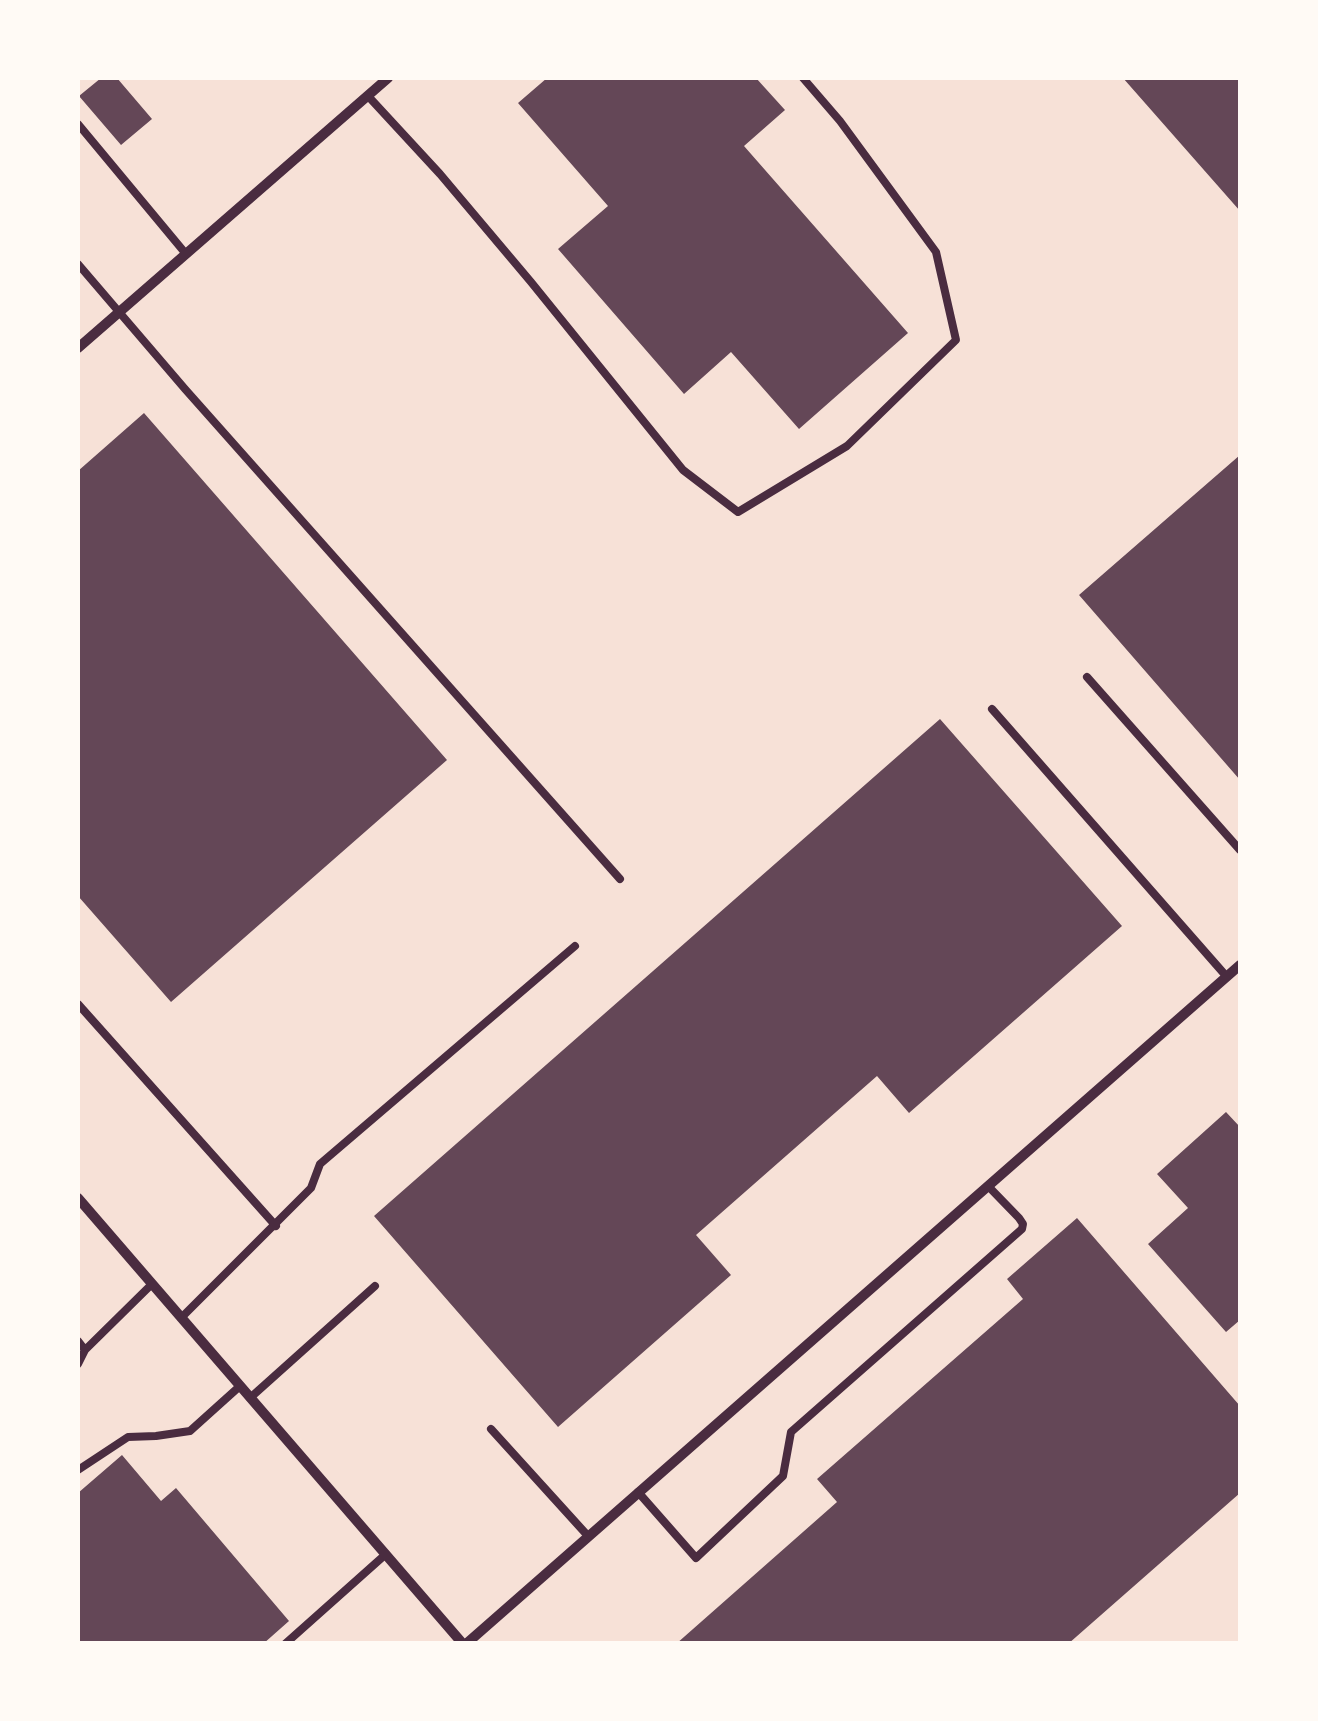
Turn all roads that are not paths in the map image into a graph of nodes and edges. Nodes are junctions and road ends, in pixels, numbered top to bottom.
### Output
1 (388, 78) edge
2 (803, 78) edge
3 (368, 96) junction
4 (78, 124) edge
5 (186, 254) junction
6 (78, 264) edge
7 (120, 311) junction
8 (78, 348) edge
9 (1087, 677) dead end
10 (992, 709) dead end
11 (1240, 850) edge
12 (620, 878) dead end
13 (575, 946) dead end
14 (1240, 965) edge
15 (1227, 977) junction
16 (78, 1004) edge
17 (988, 1186) junction
18 (78, 1198) edge
19 (276, 1226) junction
20 (152, 1284) junction
21 (375, 1286) dead end
22 (181, 1318) junction
23 (78, 1341) edge
24 (85, 1350) junction
25 (78, 1364) edge
26 (240, 1386) junction
27 (250, 1398) junction
28 (490, 1429) dead end
29 (78, 1470) edge
30 (638, 1492) junction
31 (588, 1536) junction
32 (386, 1554) junction
33 (285, 1644) edge
34 (464, 1644) edge

1 - 3 street
2 - 3 lane
3 - 5 street
4 - 5 lane
5 - 7 street
6 - 7 lane
7 - 8 street
7 - 12 lane
9 - 11 lane
10 - 15 lane
13 - 19 lane
14 - 15 street
15 - 17 street
16 - 19 lane
17 - 30 street
17 - 30 lane
18 - 20 street
19 - 22 lane
20 - 22 street
20 - 24 lane
21 - 27 lane
22 - 26 street
23 - 24 lane
24 - 25 lane
26 - 27 street
26 - 29 lane
27 - 32 street
28 - 31 lane
30 - 31 street
31 - 34 street
32 - 33 lane
32 - 34 street

